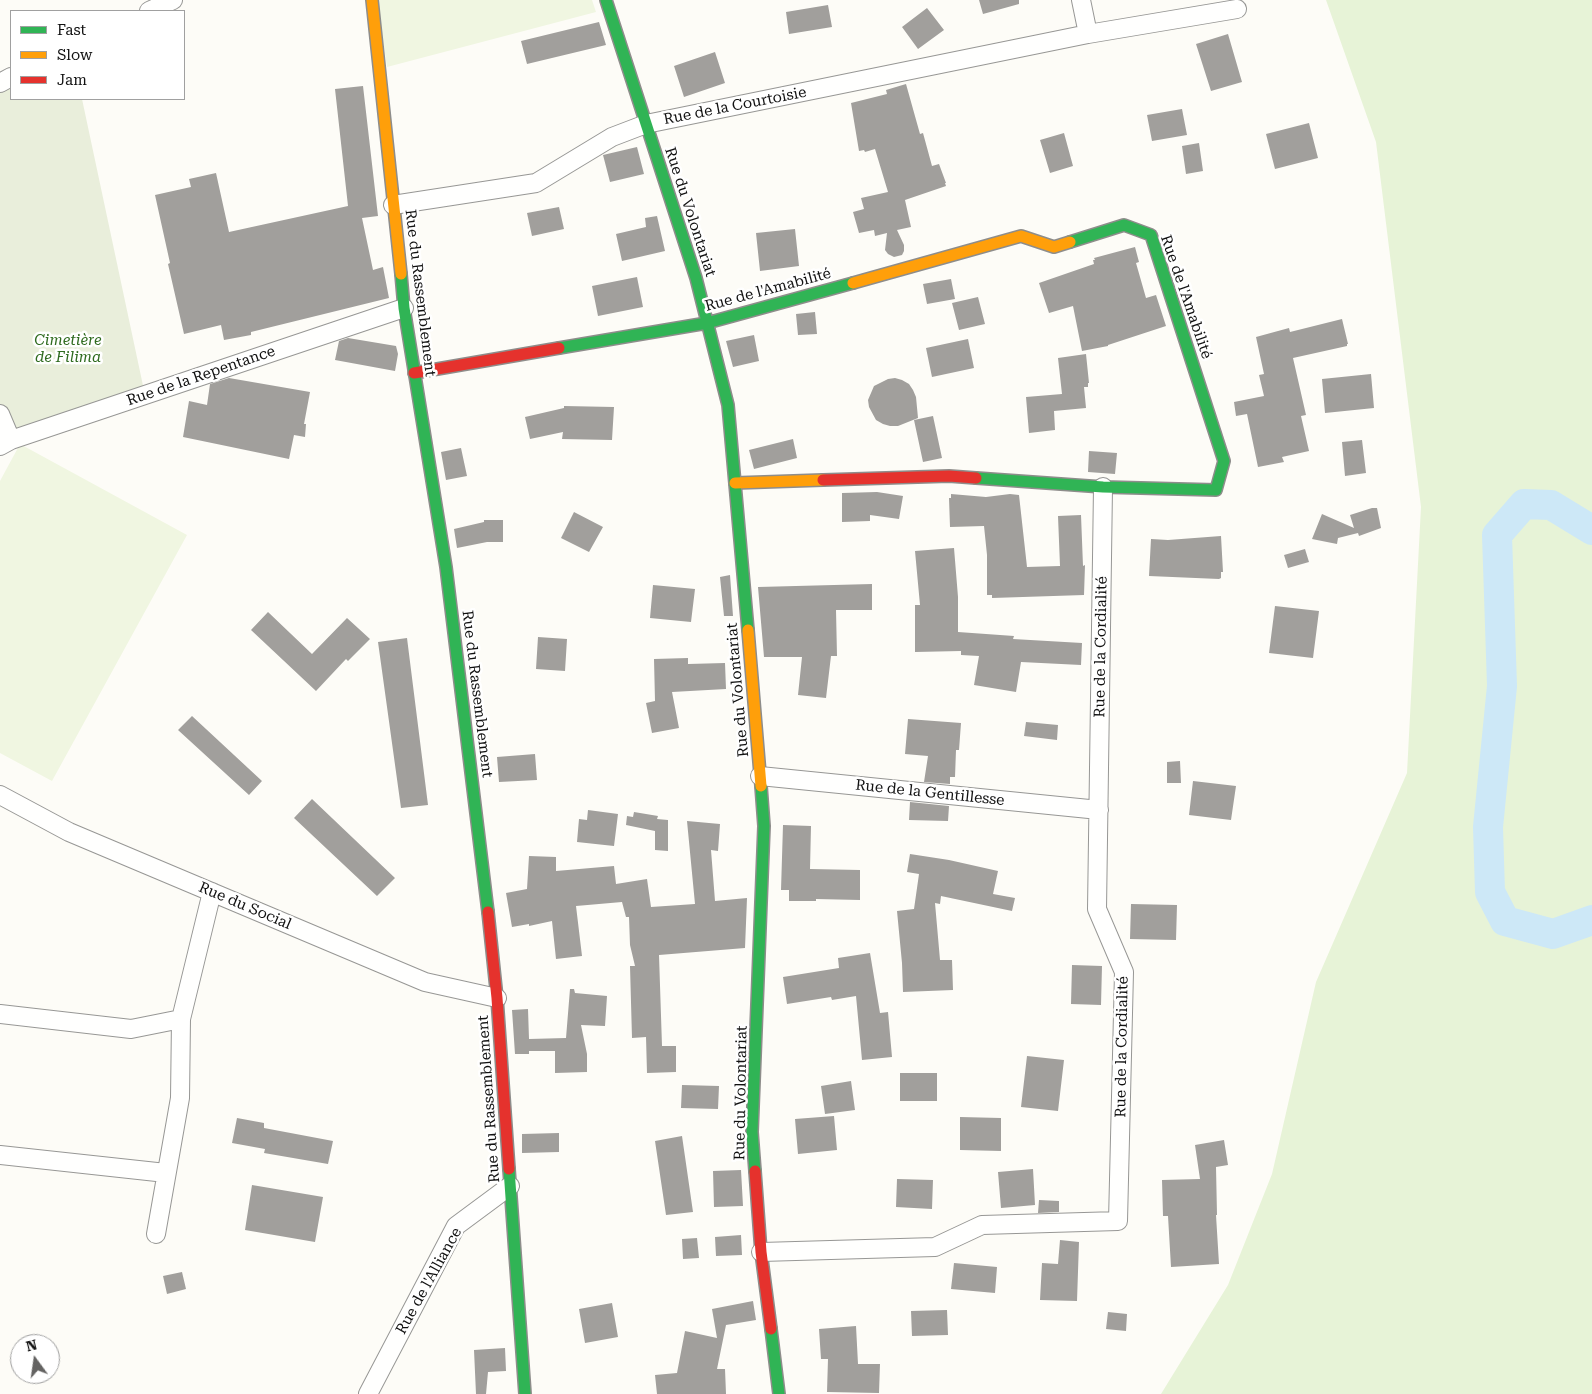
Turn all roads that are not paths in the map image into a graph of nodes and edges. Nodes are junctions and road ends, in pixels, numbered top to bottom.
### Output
1 (173, 0) edge
2 (372, 0) edge
3 (606, 0) edge
4 (1081, 0) edge
5 (1237, 8) dead end
6 (152, 10) edge
7 (1088, 34) junction
8 (646, 124) junction
9 (393, 205) junction
10 (404, 308) junction
11 (707, 323) junction
12 (414, 373) junction
13 (0, 414) edge
14 (5, 443) edge
15 (735, 483) junction
16 (1103, 487) junction
17 (760, 776) junction
18 (0, 795) edge
19 (1099, 810) junction
20 (212, 892) junction
21 (497, 998) junction
22 (0, 1014) edge
23 (181, 1019) junction
24 (0, 1155) edge
25 (166, 1173) junction
26 (510, 1186) junction
27 (156, 1234) dead end
28 (762, 1252) junction
29 (368, 1394) edge
30 (525, 1394) edge
31 (779, 1394) edge

1 - 6 street
2 - 9 street, Rue du Rassemblement
3 - 8 street, Rue du Volontariat
4 - 7 street
5 - 7 street, Rue de la Courtoisie
7 - 8 street, Rue de la Courtoisie
8 - 9 street, Rue de la Courtoisie
8 - 11 street, Rue du Volontariat
9 - 10 street, Rue du Rassemblement
10 - 12 street, Rue du Rassemblement
10 - 14 street, Rue de la Repentance
11 - 12 street, Rue de l'Amabilité
11 - 15 street, Rue du Volontariat
11 - 16 street, Rue de l'Amabilité
12 - 21 street, Rue du Rassemblement
13 - 14 street
15 - 16 street, Rue de l'Amabilité
15 - 17 street, Rue du Volontariat
16 - 19 street, Rue de la Cordialité
17 - 19 street, Rue de la Gentillesse
17 - 28 street, Rue du Volontariat
18 - 20 street, Rue du Social
19 - 28 street, Rue de la Cordialité
20 - 21 street, Rue du Social
20 - 23 street
21 - 26 street, Rue du Rassemblement
22 - 23 street
23 - 25 street
24 - 25 street
25 - 27 street
26 - 29 street, Rue de l'Alliance
26 - 30 street, Rue du Rassemblement
28 - 31 street, Rue du Volontariat

